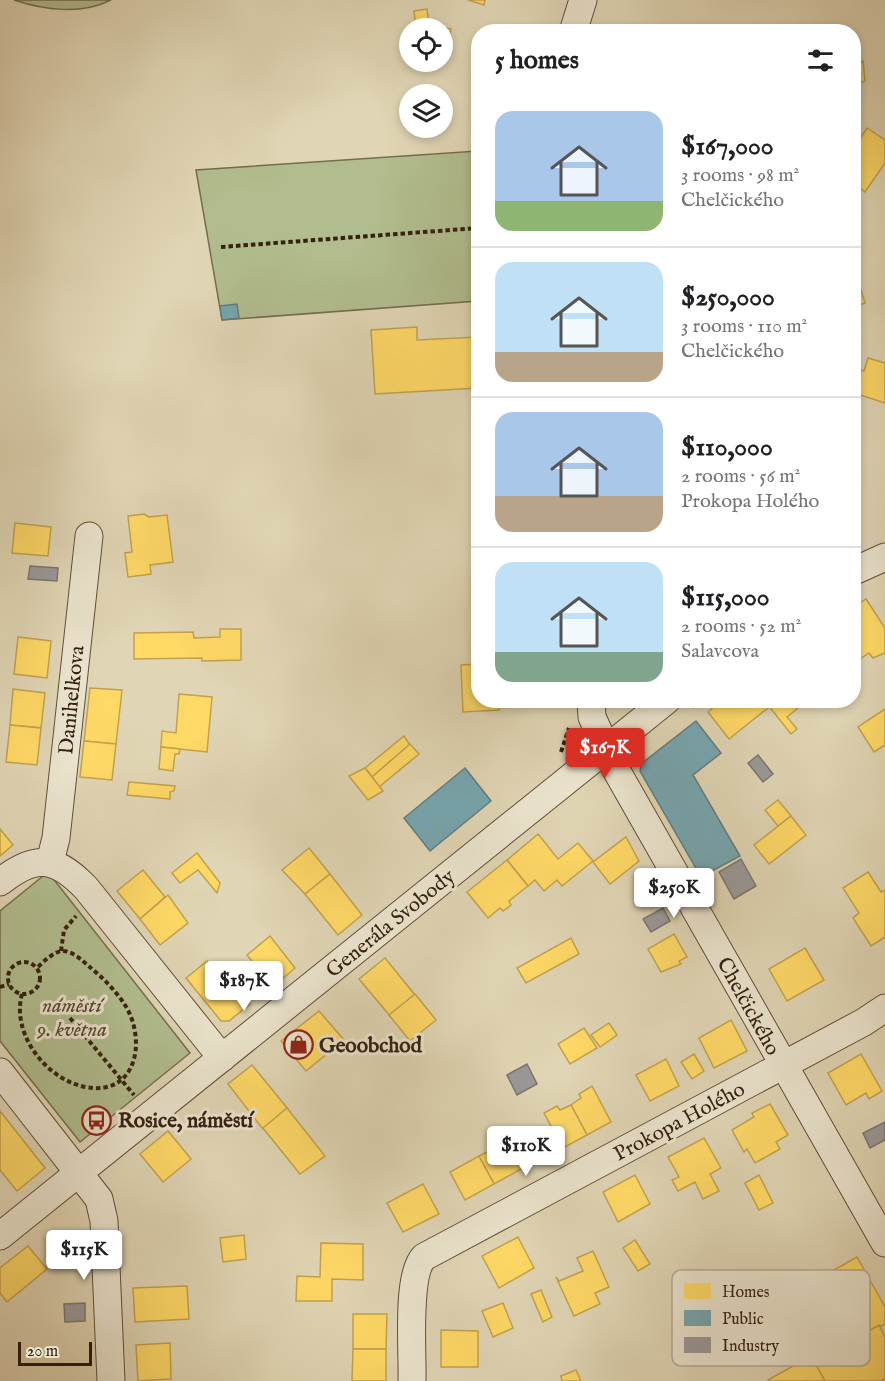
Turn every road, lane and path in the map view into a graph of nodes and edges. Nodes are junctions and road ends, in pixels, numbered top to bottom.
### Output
1 (583, 0) edge
2 (576, 24) edge
3 (471, 229) edge
4 (221, 247) dead end
5 (89, 536) dead end
6 (885, 557) edge
7 (861, 568) edge
8 (591, 708) edge
9 (657, 708) edge
10 (606, 750) junction
11 (50, 862) junction
12 (0, 882) edge
13 (96, 901) junction
14 (61, 952) junction
15 (37, 968) junction
16 (9, 984) junction
17 (0, 987) edge
18 (22, 994) junction
19 (885, 1008) edge
20 (70, 1018) dead end
21 (222, 1058) junction
22 (783, 1066) junction
23 (0, 1072) edge
24 (121, 1080) junction
25 (139, 1101) dead end
26 (80, 1172) junction
27 (0, 1236) edge
28 (885, 1244) edge
29 (111, 1381) edge
30 (412, 1381) edge

1 - 2 street
3 - 4 path
5 - 11 street, Danihelkova
6 - 7 street
8 - 10 street, Chelčického
9 - 10 street, Generála Svobody
10 - 21 street, Generála Svobody
10 - 22 street, Chelčického
11 - 12 street
11 - 13 street
13 - 14 path
13 - 21 street
14 - 15 path
14 - 24 path
15 - 16 path
15 - 18 path
16 - 17 path
16 - 18 path
18 - 24 path
19 - 22 street, Prokopa Holého
20 - 24 path
21 - 26 street, Generála Svobody
22 - 28 street, Chelčického
22 - 30 street, Prokopa Holého
23 - 26 street
24 - 25 path
26 - 27 street, Generála Svobody
26 - 29 street

